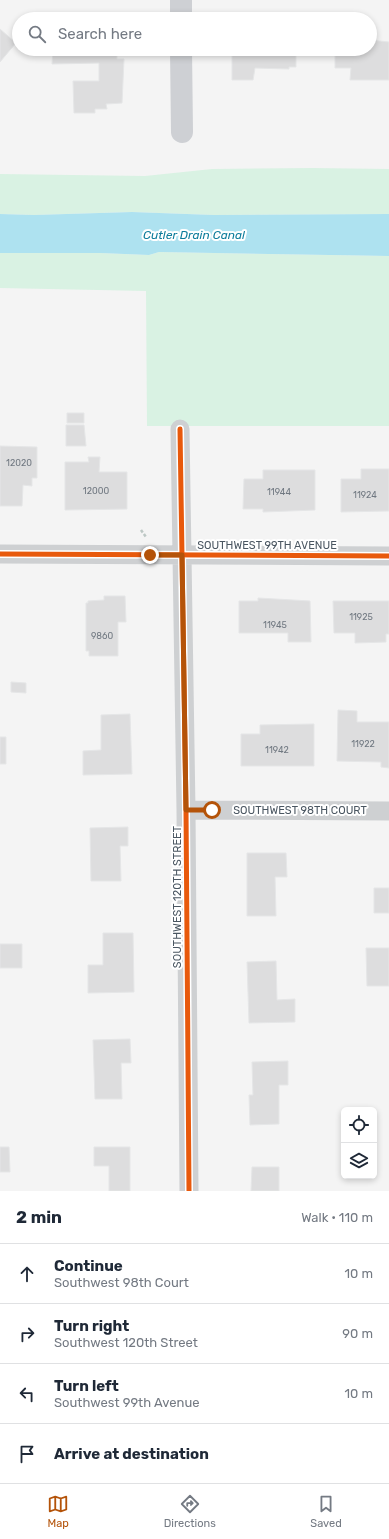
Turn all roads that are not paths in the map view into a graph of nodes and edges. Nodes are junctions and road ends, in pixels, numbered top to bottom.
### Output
1 (181, 0) edge
2 (181, 12) edge
3 (181, 56) edge
4 (182, 132) dead end
5 (180, 429) dead end
6 (0, 554) edge
7 (182, 555) junction
8 (389, 556) edge
9 (186, 810) junction
10 (389, 811) edge
11 (189, 1191) edge

1 - 2 street
3 - 4 street
5 - 7 street, SOUTHWEST 120TH STREET
6 - 7 street, SOUTHWEST 99TH AVENUE
7 - 8 street, SOUTHWEST 99TH AVENUE
7 - 9 street, SOUTHWEST 120TH STREET
9 - 10 street, SOUTHWEST 98TH COURT
9 - 11 street, SOUTHWEST 120TH STREET

